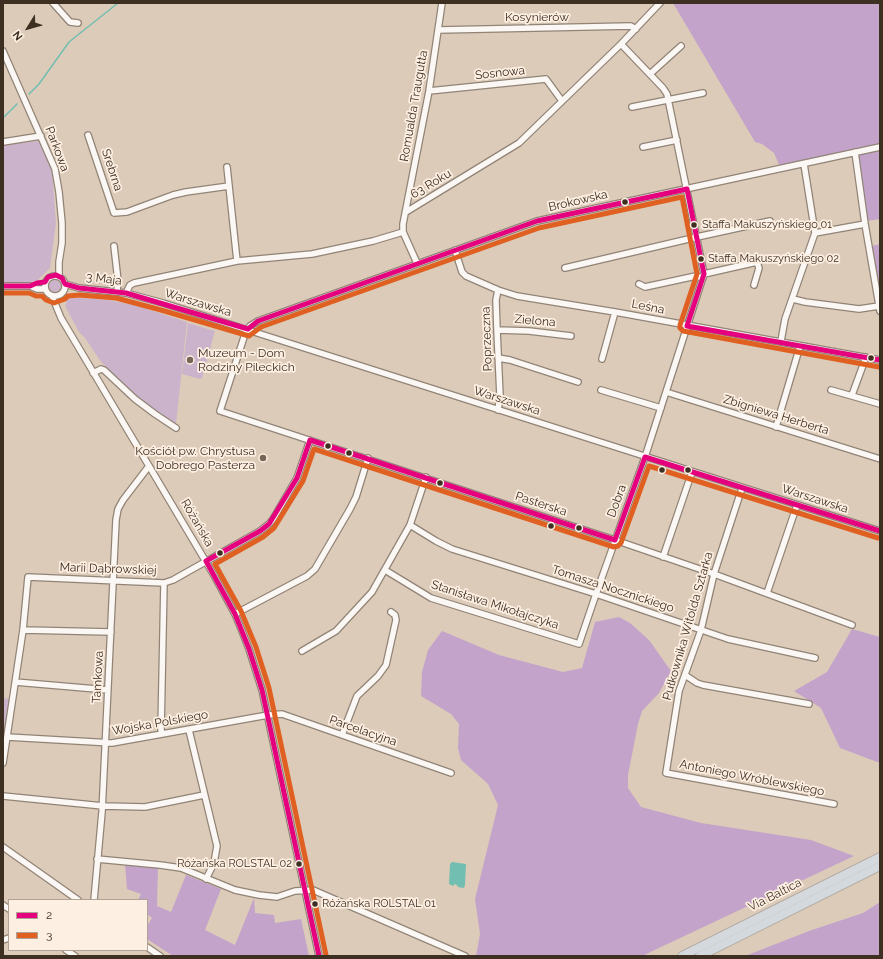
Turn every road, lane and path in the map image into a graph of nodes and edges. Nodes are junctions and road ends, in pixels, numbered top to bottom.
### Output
1 (53, 3) edge
2 (442, 3) edge
3 (660, 3) edge
4 (78, 23) dead end
5 (636, 29) junction
6 (438, 30) junction
7 (621, 44) junction
8 (680, 46) dead end
9 (3, 51) edge
10 (650, 74) junction
11 (429, 91) junction
12 (702, 93) dead end
13 (668, 100) junction
14 (562, 101) junction
15 (632, 107) dead end
16 (88, 135) dead end
17 (41, 136) junction
18 (677, 140) junction
19 (3, 142) edge
20 (643, 147) dead end
21 (880, 147) edge
22 (855, 152) junction
23 (804, 164) junction
24 (227, 167) dead end
25 (229, 186) junction
26 (687, 189) junction
27 (406, 212) junction
28 (770, 222) dead end
29 (865, 224) junction
30 (403, 232) junction
31 (815, 234) junction
32 (697, 237) junction
33 (114, 246) dead end
34 (455, 250) junction
35 (237, 261) junction
36 (417, 264) junction
37 (565, 268) dead end
38 (56, 276) junction
39 (703, 276) junction
40 (45, 282) junction
41 (639, 284) dead end
42 (754, 285) dead end
43 (3, 286) edge
44 (30, 286) junction
45 (65, 287) junction
46 (45, 289) junction
47 (498, 290) junction
48 (117, 291) junction
49 (126, 293) junction
50 (54, 296) junction
51 (792, 299) junction
52 (880, 309) edge
53 (615, 312) junction
54 (687, 326) junction
55 (248, 330) junction
56 (497, 330) junction
57 (571, 336) dead end
58 (781, 341) junction
59 (800, 346) junction
60 (866, 357) junction
61 (498, 358) junction
62 (602, 359) dead end
63 (880, 360) edge
64 (94, 372) junction
65 (578, 382) dead end
66 (601, 390) dead end
67 (831, 390) dead end
68 (666, 392) junction
69 (852, 395) junction
70 (880, 404) edge
71 (661, 408) junction
72 (498, 410) junction
73 (776, 427) junction
74 (176, 428) dead end
75 (310, 440) junction
76 (645, 457) junction
77 (368, 458) junction
78 (880, 459) edge
79 (149, 466) junction
80 (692, 472) junction
81 (426, 477) junction
82 (742, 488) junction
83 (797, 505) junction
84 (410, 525) junction
85 (880, 531) edge
86 (615, 540) junction
87 (663, 557) junction
88 (206, 561) junction
89 (385, 570) junction
90 (714, 574) junction
91 (113, 580) junction
92 (164, 583) junction
93 (767, 593) junction
94 (596, 594) junction
95 (391, 612) dead end
96 (235, 614) junction
97 (852, 625) dead end
98 (23, 630) junction
99 (701, 630) junction
100 (111, 632) junction
101 (579, 644) joint
102 (302, 652) dead end
103 (815, 658) dead end
104 (685, 675) junction
105 (15, 682) junction
106 (108, 690) junction
107 (809, 704) dead end
108 (268, 715) junction
109 (189, 730) junction
110 (162, 734) junction
111 (342, 735) junction
112 (8, 737) junction
113 (106, 744) junction
114 (3, 763) edge
115 (451, 773) dead end
116 (666, 773) joint
117 (204, 795) junction
118 (3, 796) edge
119 (834, 804) dead end
120 (103, 806) junction
121 (3, 847) edge
122 (880, 857) edge
123 (97, 859) junction
124 (880, 866) edge
125 (206, 879) junction
126 (305, 890) junction
127 (77, 899) edge
128 (94, 899) edge
129 (148, 948) edge
130 (160, 956) edge
131 (319, 956) edge
132 (465, 956) edge
133 (682, 956) edge
134 (700, 956) edge

1 - 4 street
2 - 6 street, Romualda Traugutta
3 - 5 street, 63 Roku
5 - 6 street, Kosynierów
5 - 7 street, 63 Roku
6 - 11 street, Romualda Traugutta
7 - 10 street
7 - 14 street, 63 Roku
8 - 10 street
9 - 17 street, Parkowa
10 - 13 street
11 - 14 street, Sosnowa
11 - 27 street, Romualda Traugutta
12 - 13 street
13 - 15 street
13 - 18 street
14 - 27 street, 63 Roku
16 - 25 street, Srebrna
17 - 19 street
17 - 38 street, Parkowa
18 - 20 street
18 - 26 street
21 - 22 street, Brokowska
22 - 23 street, Brokowska
22 - 29 street
23 - 26 street, Brokowska
23 - 31 street
24 - 25 street
25 - 35 street
26 - 32 street
26 - 34 street, Brokowska
27 - 30 street, 63 Roku
28 - 32 street
29 - 31 street
29 - 52 street
30 - 35 street
30 - 36 street
31 - 51 street
32 - 37 street
32 - 39 street
33 - 48 street
34 - 36 street, Brokowska
34 - 47 street, Leśna
35 - 49 street
36 - 55 street, Brokowska
38 - 40 street
38 - 45 street
39 - 41 street
39 - 42 street
39 - 54 street, Dobra
40 - 44 street
40 - 46 street
43 - 44 street
44 - 46 street
45 - 48 street, 3 Maja
45 - 50 street
46 - 50 street
47 - 53 street, Leśna
47 - 56 street, Poprzeczna
48 - 49 street, 3 Maja
49 - 55 street, Warszawska
50 - 64 street, Różańska
51 - 52 street
51 - 58 street
53 - 54 street, Leśna
53 - 62 street
54 - 58 street, Leśna
54 - 68 street, Dobra
55 - 72 street, Warszawska
55 - 75 street, Pasterska
56 - 57 street, Zielona
56 - 61 street, Poprzeczna
58 - 59 street, Leśna
59 - 60 street, Leśna
59 - 73 street
60 - 63 street, Leśna
60 - 69 street
61 - 65 street
61 - 72 street, Poprzeczna
64 - 74 street
64 - 79 street, Różańska
66 - 71 street
67 - 69 street
68 - 71 street, Dobra
68 - 73 street, Zbigniewa Herberta
69 - 70 street
71 - 76 street, Dobra
72 - 76 street, Warszawska
73 - 78 street, Zbigniewa Herberta
75 - 77 street, Pasterska
75 - 88 street, Marii Dąbrowskiej
76 - 80 street, Warszawska
76 - 86 street, Dobra
77 - 81 street, Pasterska
77 - 96 street
79 - 88 street, Różańska
79 - 91 street, Tamkowa
80 - 82 street, Warszawska
80 - 87 street
81 - 84 street
81 - 86 street, Pasterska
82 - 83 street, Warszawska
82 - 90 street, Pułkownika Witolda Sztarka
83 - 85 street, Warszawska
83 - 93 street
84 - 89 street
84 - 94 street, Tomasza Nocznickiego
86 - 87 street, Pasterska
86 - 94 street, Dobra
87 - 90 street, Pasterska
88 - 92 street, Marii Dąbrowskiej
88 - 96 street, Różańska
89 - 101 street, Stanisława Mikołajczyka
89 - 102 street
90 - 93 street, Pasterska
90 - 99 street, Pułkownika Witolda Sztarka
91 - 92 street, Marii Dąbrowskiej
91 - 98 street, Marii Dąbrowskiej
91 - 100 street, Tamkowa
92 - 110 street
93 - 97 street, Pasterska
94 - 99 street, Tomasza Nocznickiego
94 - 101 street, Dobra
95 - 111 street
96 - 108 street, Różańska
98 - 100 street
98 - 105 street
99 - 103 street, Tomasza Nocznickiego
99 - 104 street, Pułkownika Witolda Sztarka
100 - 106 street, Tamkowa
104 - 107 street
104 - 116 street, Pułkownika Witolda Sztarka
105 - 106 street
105 - 112 street
106 - 113 street, Tamkowa
108 - 109 street, Wojska Polskiego
108 - 111 street, Parcelacyjna
108 - 126 street, Różańska
109 - 110 street, Wojska Polskiego
109 - 117 street
110 - 113 street, Wojska Polskiego
111 - 115 street, Parcelacyjna
112 - 113 street, Wojska Polskiego
112 - 114 street
113 - 120 street, Tamkowa
116 - 119 street, Antoniego Wróblewskiego
117 - 120 street
117 - 125 street
118 - 120 street
120 - 123 street, Tamkowa
121 - 127 street
122 - 133 highway, Via Baltica
123 - 125 street
123 - 128 street, Tamkowa
124 - 134 highway, Via Baltica
125 - 126 street
126 - 131 street, Różańska
126 - 132 street
129 - 130 street

